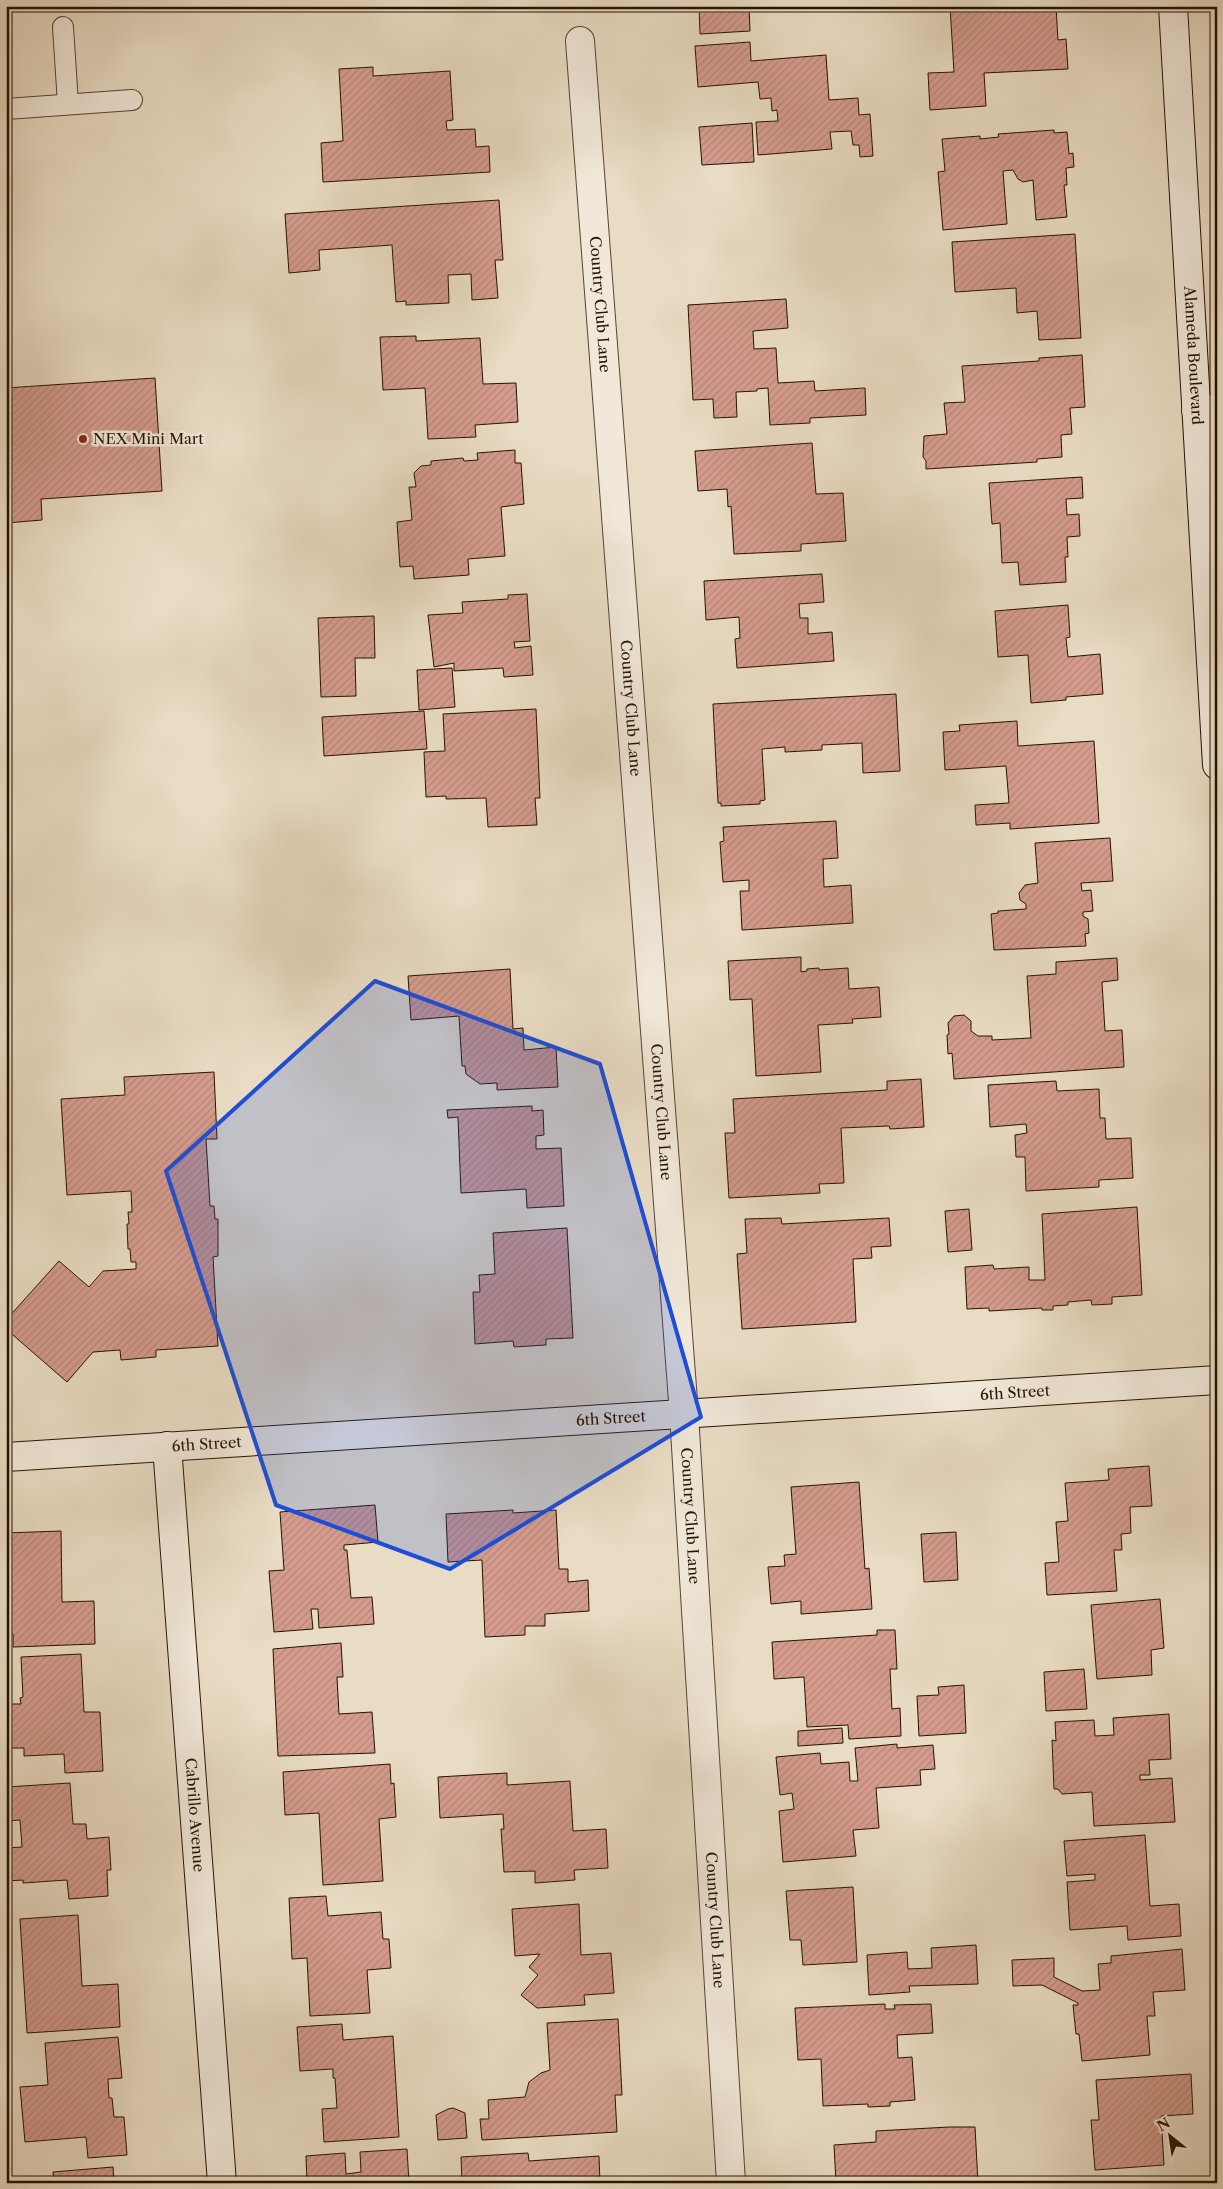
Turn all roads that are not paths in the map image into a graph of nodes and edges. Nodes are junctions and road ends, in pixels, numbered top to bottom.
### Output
1 (1172, 6) edge
2 (62, 27) dead end
3 (580, 41) dead end
4 (132, 100) dead end
5 (68, 104) junction
6 (6, 109) edge
7 (1206, 410) edge
8 (1217, 765) edge
9 (1217, 1380) edge
10 (684, 1414) junction
11 (167, 1446) junction
12 (6, 1457) edge
13 (222, 2183) edge
14 (731, 2183) edge

1 - 7 street, Alameda Boulevard
2 - 5 lane
3 - 10 street, Country Club Lane
4 - 5 lane
5 - 6 lane
7 - 8 street, Alameda Boulevard
9 - 10 street, 6th Street
10 - 11 street, 6th Street
10 - 14 street, Country Club Lane
11 - 12 street, 6th Street
11 - 13 street, Cabrillo Avenue

